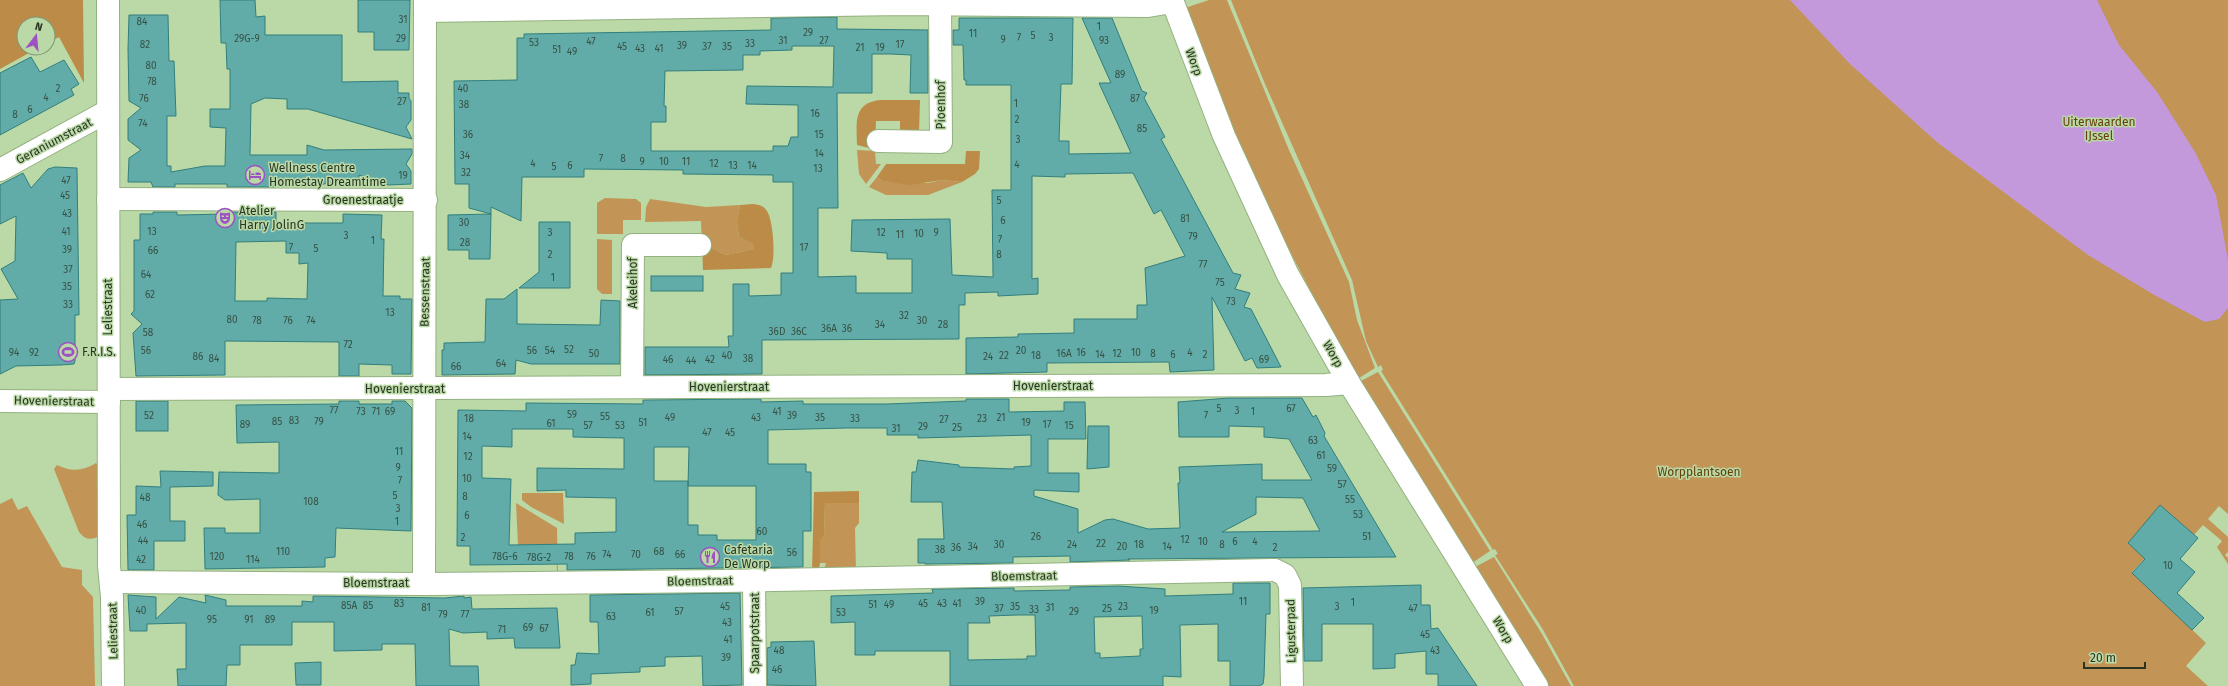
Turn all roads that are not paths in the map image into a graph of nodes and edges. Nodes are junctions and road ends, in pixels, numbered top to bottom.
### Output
1 (108, 0) edge
2 (1172, 1) edge
3 (817, 3) edge
4 (940, 5) junction
5 (425, 6) edge
6 (108, 111) junction
7 (878, 141) dead end
8 (0, 170) edge
9 (108, 199) junction
10 (426, 200) junction
11 (700, 245) dead end
12 (1349, 382) junction
13 (632, 387) junction
14 (424, 389) junction
15 (109, 396) junction
16 (0, 401) edge
17 (1287, 577) joint
18 (754, 580) junction
19 (111, 582) junction
20 (424, 584) junction
21 (113, 686) edge
22 (755, 686) edge
23 (1292, 686) edge
24 (1537, 686) edge

1 - 6 street, Leliestraat
2 - 4 street
2 - 12 street, Worp
3 - 4 street
3 - 5 street
4 - 7 street, Pioenhof
5 - 10 street, Bessenstraat
6 - 8 street, Geraniumstraat
6 - 9 street, Leliestraat
9 - 10 street, Groenestraatje
9 - 15 street, Leliestraat
10 - 14 street, Bessenstraat
11 - 13 street, Akeleihof
12 - 13 street, Hovenierstraat
12 - 24 street, Worp
13 - 14 street, Hovenierstraat
14 - 15 street, Hovenierstraat
14 - 20 street, Bessenstraat
15 - 16 street, Hovenierstraat
15 - 19 street, Leliestraat
17 - 18 street, Bloemstraat
17 - 23 street, Ligusterpad
18 - 20 street, Bloemstraat
18 - 22 street, Spaarpotstraat
19 - 20 street, Bloemstraat
19 - 21 street, Leliestraat

